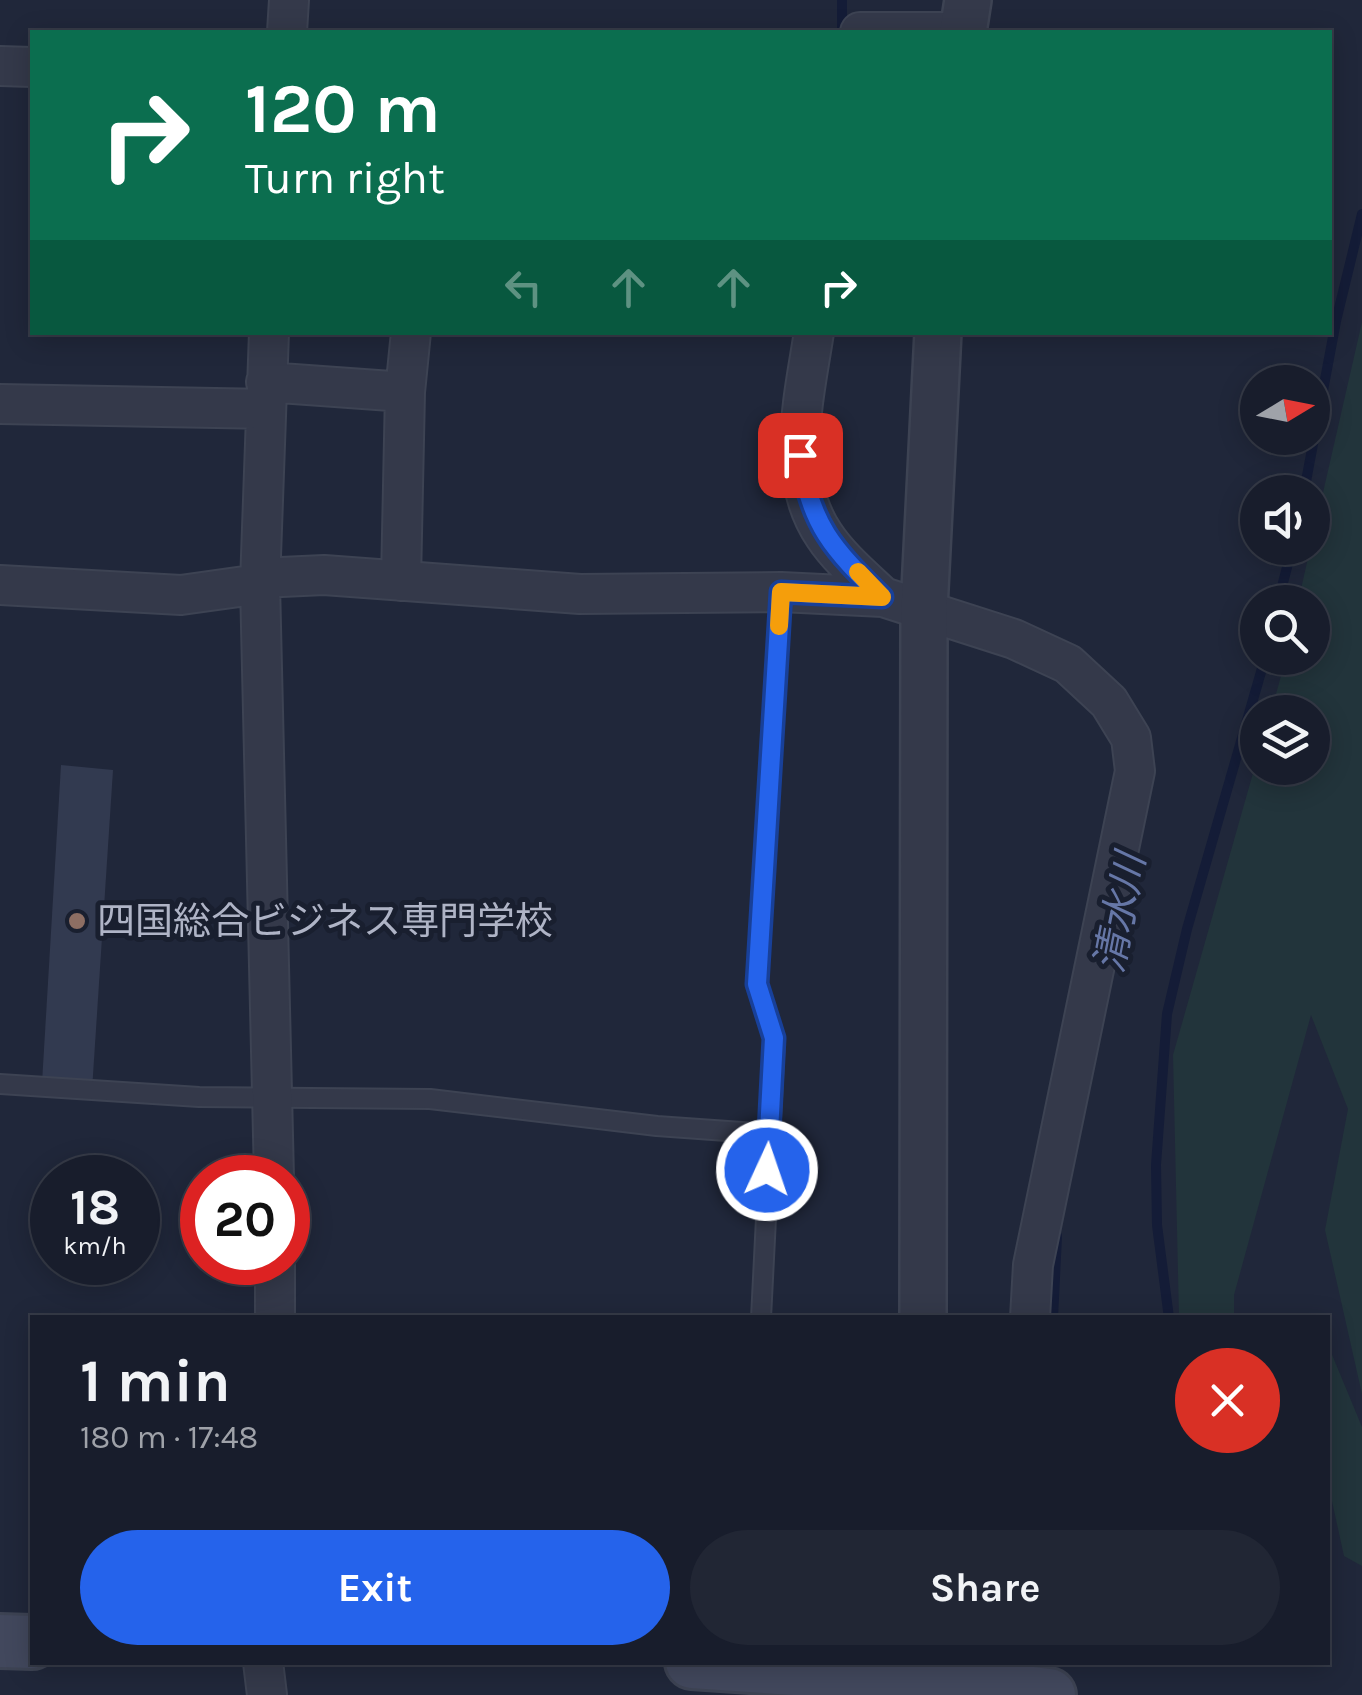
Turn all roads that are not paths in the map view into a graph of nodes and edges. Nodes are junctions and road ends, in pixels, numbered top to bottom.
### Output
1 (290, 0) edge
2 (968, 0) edge
3 (288, 30) edge
4 (964, 30) edge
5 (0, 66) edge
6 (30, 66) edge
7 (269, 335) edge
8 (410, 335) edge
9 (814, 335) edge
10 (938, 335) edge
11 (405, 392) junction
12 (265, 396) junction
13 (0, 404) edge
14 (260, 581) junction
15 (401, 581) junction
16 (0, 585) edge
17 (781, 592) junction
18 (903, 603) junction
19 (0, 1084) edge
20 (273, 1095) junction
21 (769, 1134) junction
22 (274, 1155) edge
23 (275, 1285) edge
24 (276, 1315) edge
25 (760, 1315) edge
26 (922, 1315) edge
27 (1030, 1315) edge
28 (0, 1641) edge
29 (30, 1642) edge
30 (263, 1665) edge
31 (723, 1665) edge
32 (764, 1669) edge
33 (919, 1679) edge
34 (266, 1695) edge
35 (1049, 1695) edge

1 - 3 street
2 - 4 street
5 - 6 street
7 - 12 street
8 - 11 street
9 - 18 street
10 - 18 street
11 - 12 street
11 - 15 street
12 - 13 street
12 - 14 street
14 - 15 street
14 - 16 street
14 - 20 street
15 - 17 street
17 - 18 street
17 - 21 lane
18 - 26 street
18 - 27 street
19 - 20 lane
20 - 21 lane
20 - 22 street
21 - 25 lane
23 - 24 street
28 - 29 main road
30 - 34 street
31 - 32 main road
32 - 33 main road
33 - 35 main road

